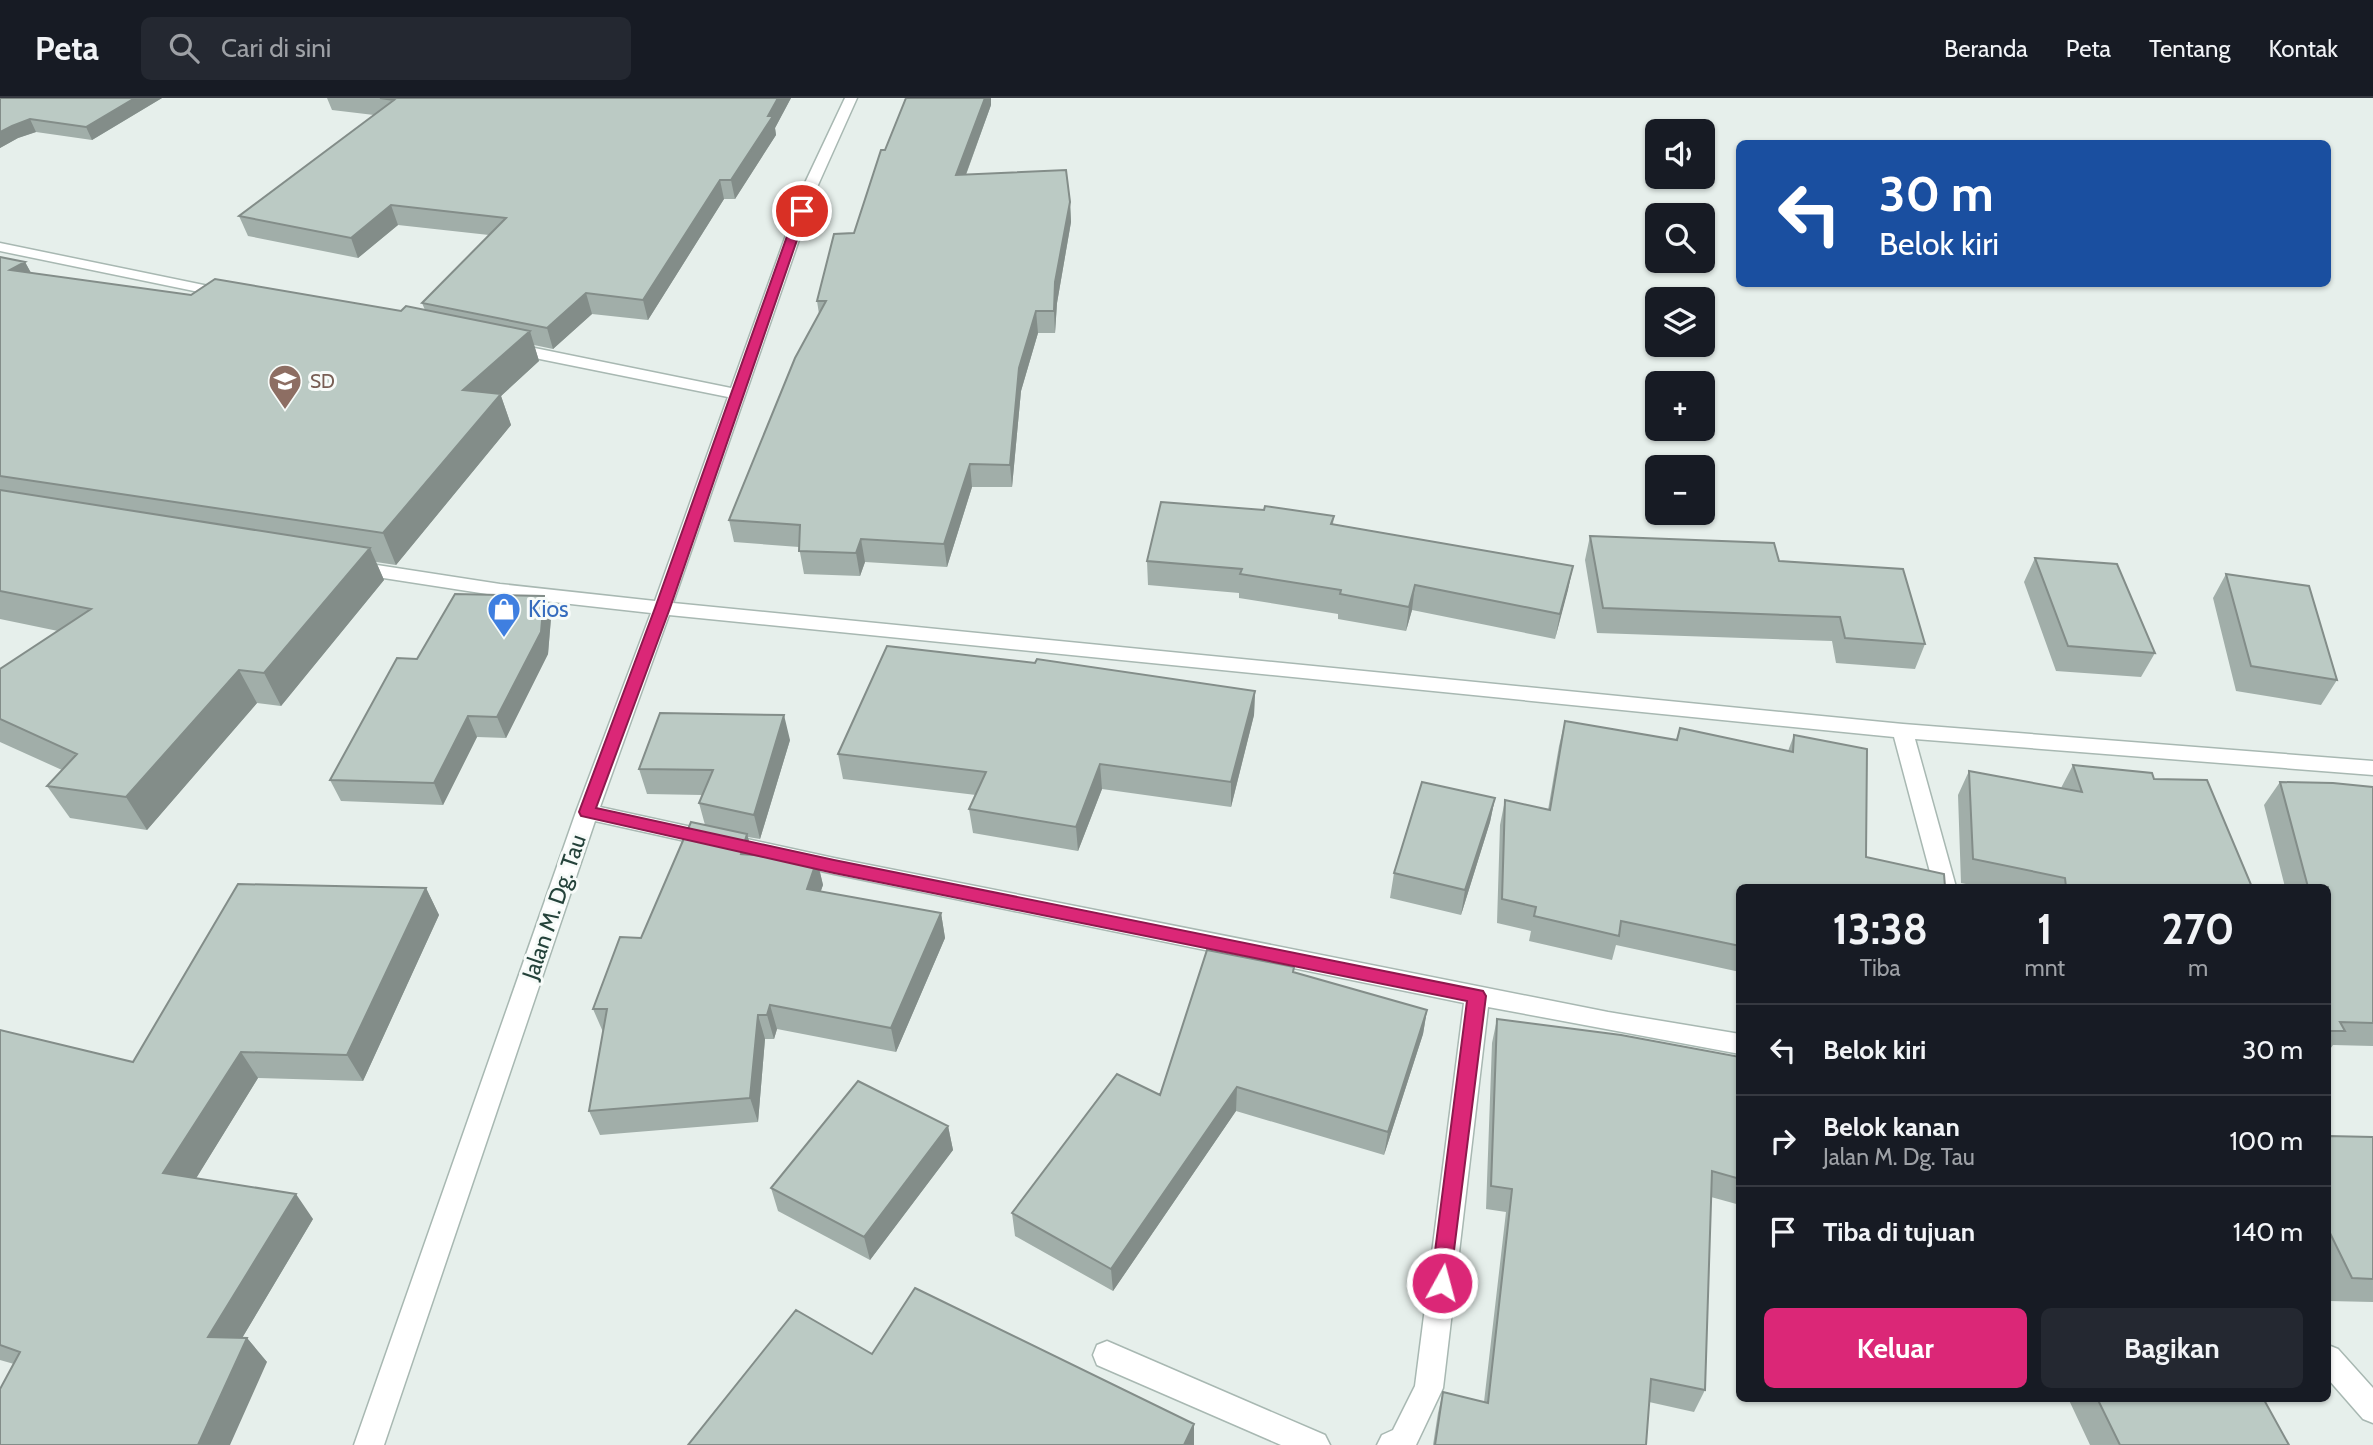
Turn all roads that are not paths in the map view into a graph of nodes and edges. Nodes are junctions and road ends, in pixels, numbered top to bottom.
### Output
1 (851, 98) edge
2 (0, 247) edge
3 (248, 297) edge
4 (500, 345) edge
5 (738, 394) junction
6 (338, 565) edge
7 (662, 608) junction
8 (1903, 731) junction
9 (2373, 768) edge
10 (587, 812) junction
11 (1944, 884) edge
12 (1477, 996) junction
13 (1736, 1043) edge
14 (1107, 1355) dead end
15 (2331, 1362) edge
16 (2373, 1409) edge
17 (369, 1445) edge
18 (1315, 1445) edge
19 (1392, 1445) edge

1 - 5 street, Jalan M. Dg. Tau
2 - 3 street
4 - 5 street
5 - 7 street, Jalan M. Dg. Tau
6 - 7 street
7 - 8 street
7 - 10 street, Jalan M. Dg. Tau
8 - 9 street
8 - 11 street
10 - 12 street
10 - 17 street, Jalan M. Dg. Tau
12 - 13 street
12 - 19 street
14 - 18 street
15 - 16 street

